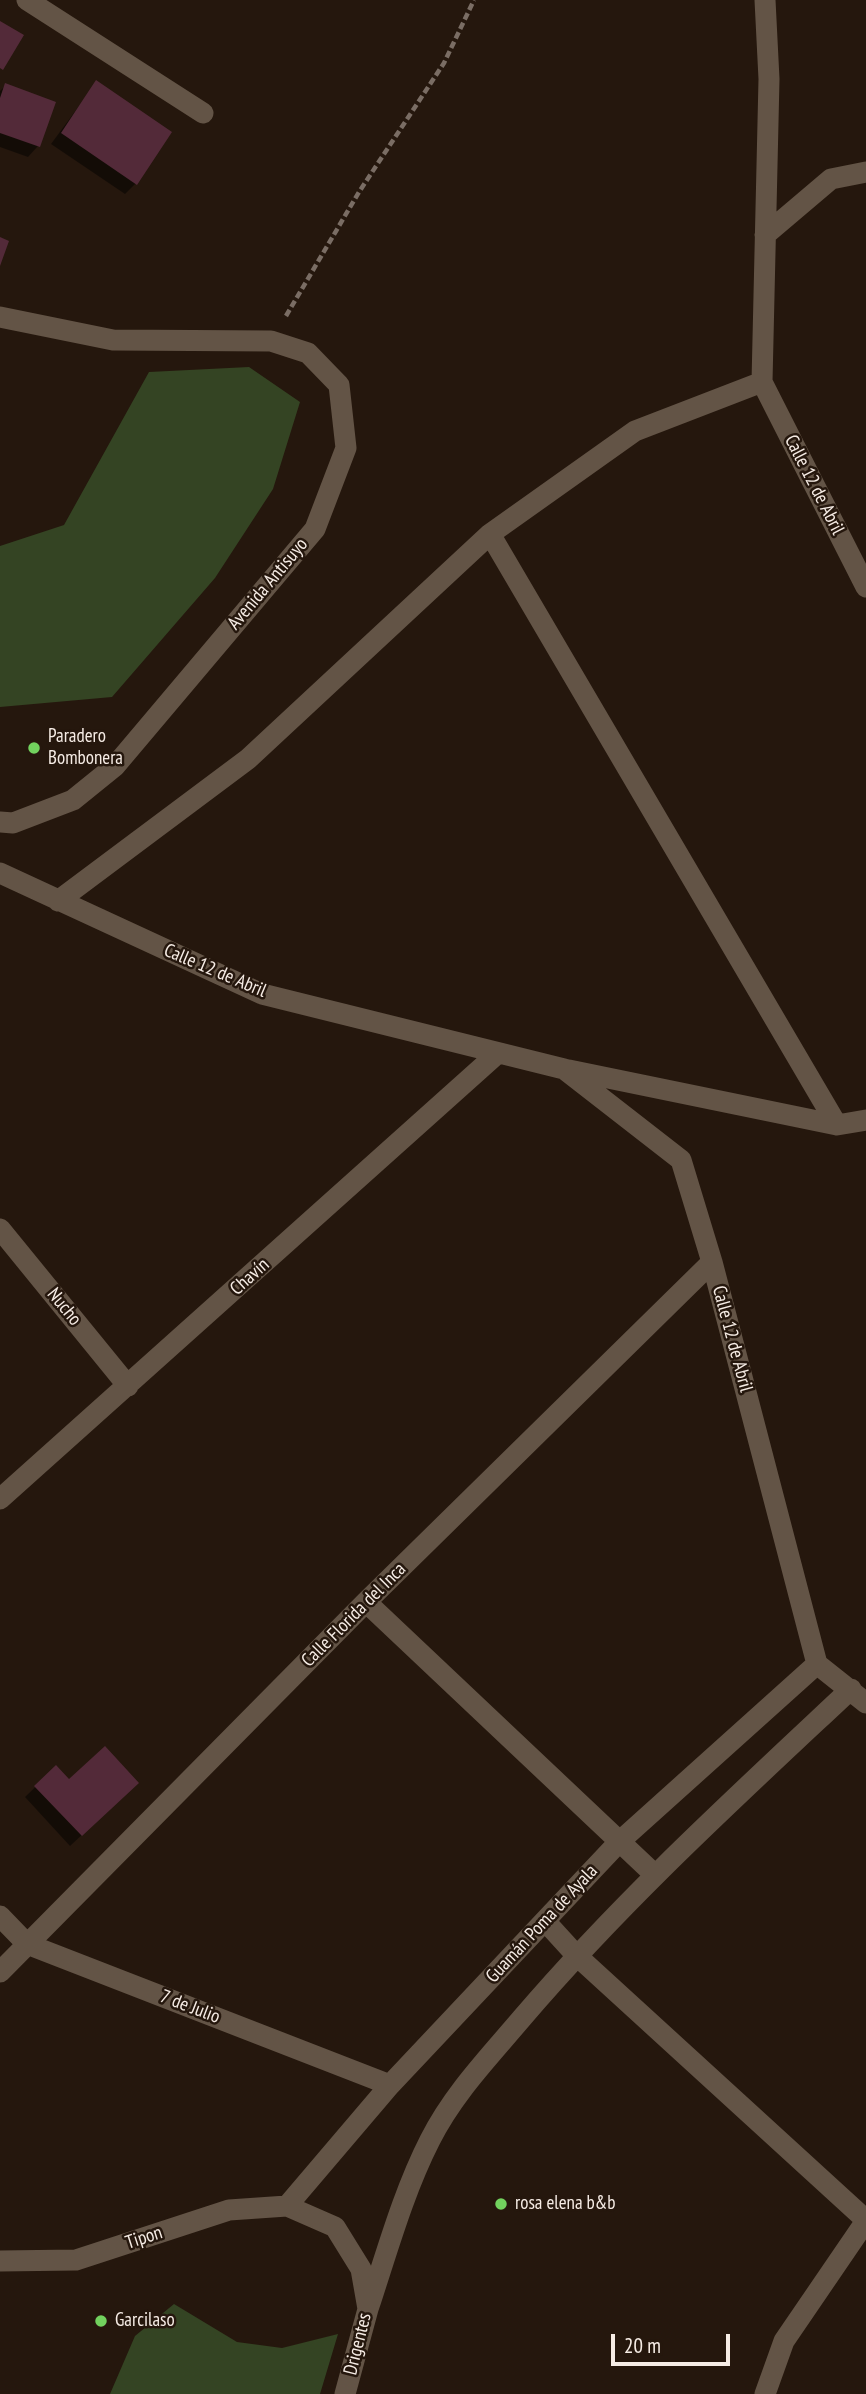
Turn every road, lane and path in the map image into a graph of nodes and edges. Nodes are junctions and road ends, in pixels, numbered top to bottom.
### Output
1 (27, 0) edge
2 (474, 0) edge
3 (765, 0) edge
4 (202, 113) dead end
5 (866, 172) edge
6 (765, 235) junction
7 (0, 317) edge
8 (271, 341) junction
9 (762, 382) junction
10 (491, 534) junction
11 (863, 574) edge
12 (0, 822) edge
13 (0, 873) edge
14 (58, 901) junction
15 (498, 1053) junction
16 (564, 1069) junction
17 (866, 1120) edge
18 (837, 1125) junction
19 (0, 1229) edge
20 (712, 1262) junction
21 (128, 1386) junction
22 (0, 1499) edge
23 (366, 1602) junction
24 (817, 1664) junction
25 (858, 1696) edge
26 (619, 1842) junction
27 (654, 1874) junction
28 (0, 1916) edge
29 (545, 1921) junction
30 (27, 1944) junction
31 (576, 1955) junction
32 (0, 1972) edge
33 (390, 2085) junction
34 (287, 2206) junction
35 (866, 2220) edge
36 (0, 2261) edge
37 (368, 2309) junction
38 (345, 2394) edge
39 (765, 2394) edge

1 - 4 street
2 - 8 path
3 - 6 street
5 - 6 street
6 - 9 street
7 - 8 street, Avenida Antisuyo
8 - 12 street, Avenida Antisuyo
9 - 10 street
9 - 11 street, Calle 12 de Abril
10 - 14 street
10 - 18 street
13 - 14 street, Calle 12 de Abril
14 - 15 street, Calle 12 de Abril
15 - 16 street, Calle 12 de Abril
15 - 21 street, Chavín
16 - 18 street, Calle 12 de Abril
16 - 20 street, Calle 12 de Abril
17 - 18 street, Calle 12 de Abril
19 - 21 street, Nucho
20 - 23 street, Calle Florida del Inca
20 - 24 street, Calle 12 de Abril
21 - 22 street, Chavín
23 - 26 street
23 - 30 street, Calle Florida del Inca
24 - 25 street
24 - 26 street, Guamán Poma de Ayala
25 - 27 street
26 - 27 street
26 - 29 street, Guamán Poma de Ayala
27 - 31 street
28 - 30 street, 7 de Julio
29 - 31 street
29 - 33 street, Guamán Poma de Ayala
30 - 32 street, Calle Florida del Inca
30 - 33 street, 7 de Julio
31 - 35 street
31 - 37 street
33 - 34 street, Guamán Poma de Ayala
34 - 36 street, Tipon
34 - 37 street, Drigentes
35 - 39 street
37 - 38 street, Drigentes

